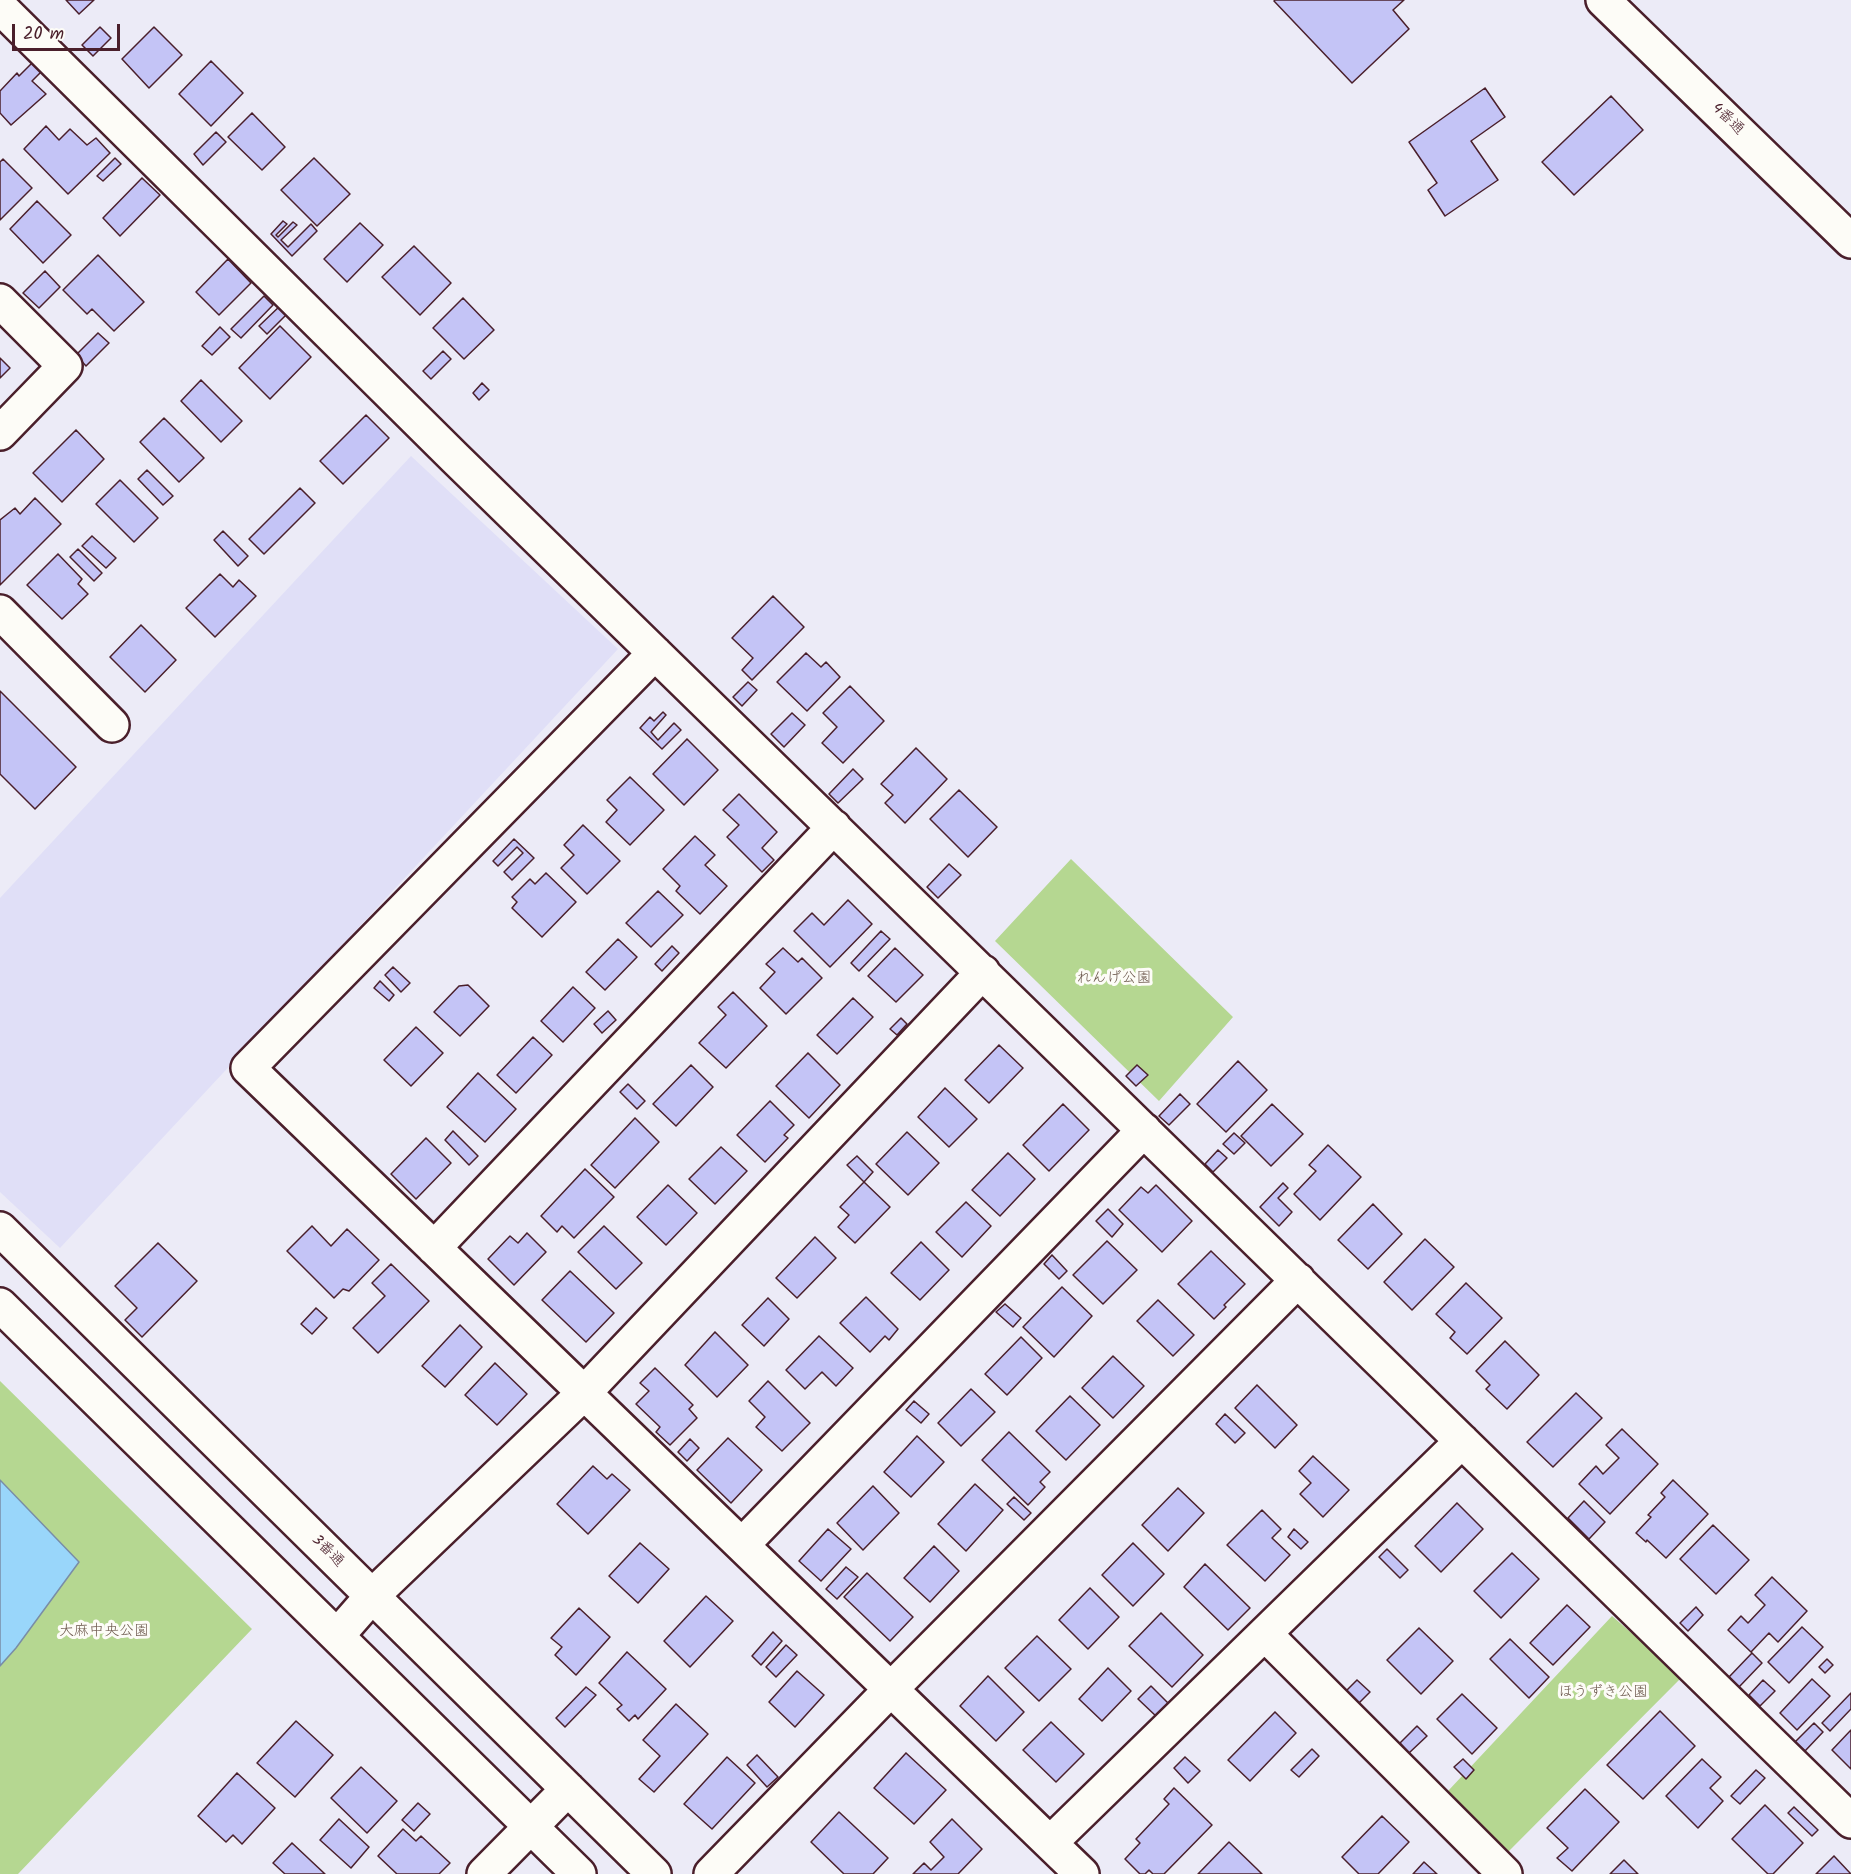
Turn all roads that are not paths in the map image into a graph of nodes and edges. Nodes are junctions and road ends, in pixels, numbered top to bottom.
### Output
1 (1603, 0) edge
2 (0, 7) edge
3 (1851, 241) edge
4 (0, 301) edge
5 (0, 432) edge
6 (0, 612) edge
7 (655, 652) junction
8 (112, 725) dead end
9 (834, 827) junction
10 (983, 972) junction
11 (1144, 1130) junction
12 (0, 1229) edge
13 (434, 1248) junction
14 (1298, 1280) junction
15 (0, 1305) edge
16 (584, 1393) junction
17 (1462, 1441) junction
18 (742, 1545) junction
19 (372, 1596) junction
20 (1265, 1634) junction
21 (337, 1636) junction
22 (891, 1689) junction
23 (568, 1789) junction
24 (1851, 1821) edge
25 (530, 1826) junction
26 (1050, 1843) junction
27 (484, 1874) edge
28 (579, 1874) edge
29 (654, 1874) edge
30 (711, 1874) edge
31 (1082, 1874) edge
32 (1505, 1874) edge

1 - 3 street, 4番通
2 - 7 street
4 - 5 street
6 - 8 street
7 - 9 street
7 - 13 street
9 - 10 street
9 - 13 street
10 - 11 street
10 - 16 street
11 - 14 street
11 - 18 street
12 - 19 street, 3番通
13 - 16 street
14 - 17 street
14 - 22 street
15 - 21 street
16 - 18 street
16 - 19 street
17 - 20 street
17 - 24 street
18 - 22 street
19 - 21 street
19 - 23 street, 3番通
20 - 26 street
20 - 32 street
21 - 25 street
22 - 26 street
22 - 30 street
23 - 25 street
23 - 29 street, 3番通
25 - 27 street
25 - 28 street
26 - 31 street

